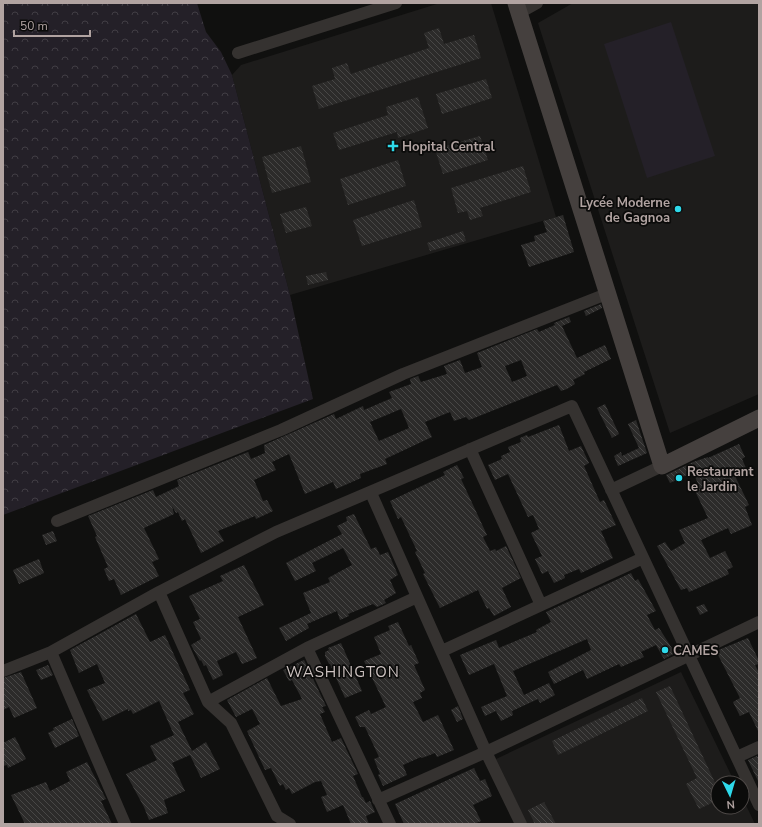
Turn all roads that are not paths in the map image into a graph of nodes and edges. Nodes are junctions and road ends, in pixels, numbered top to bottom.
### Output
1 (396, 3) edge
2 (537, 3) edge
3 (517, 8) edge
4 (238, 53) dead end
5 (609, 293) junction
6 (759, 418) edge
7 (470, 449) junction
8 (662, 466) junction
9 (611, 490) junction
10 (370, 493) junction
11 (57, 520) dead end
12 (643, 558) junction
13 (159, 592) junction
14 (417, 597) junction
15 (541, 605) junction
16 (759, 622) edge
17 (307, 648) junction
18 (442, 651) junction
19 (51, 652) junction
20 (689, 656) junction
21 (3, 671) edge
22 (208, 702) junction
23 (759, 747) edge
24 (486, 752) junction
25 (737, 757) junction
26 (378, 800) junction
27 (759, 805) edge
28 (125, 824) edge
29 (290, 824) edge
30 (390, 824) edge
31 (521, 824) edge

1 - 4 street
2 - 3 street
3 - 5 street
5 - 8 street
5 - 11 street
6 - 8 street
7 - 9 street
7 - 10 street
7 - 15 street
8 - 9 street
9 - 12 street
10 - 13 street
10 - 14 street
12 - 15 street
12 - 20 street
13 - 19 street
13 - 22 street
14 - 17 street
14 - 18 street
15 - 18 street
16 - 20 street
17 - 22 street
17 - 26 street
18 - 24 street
19 - 21 street
19 - 28 street
20 - 24 street
20 - 25 street
22 - 29 street
23 - 25 street
24 - 26 street
24 - 31 street
25 - 27 street
26 - 30 street

